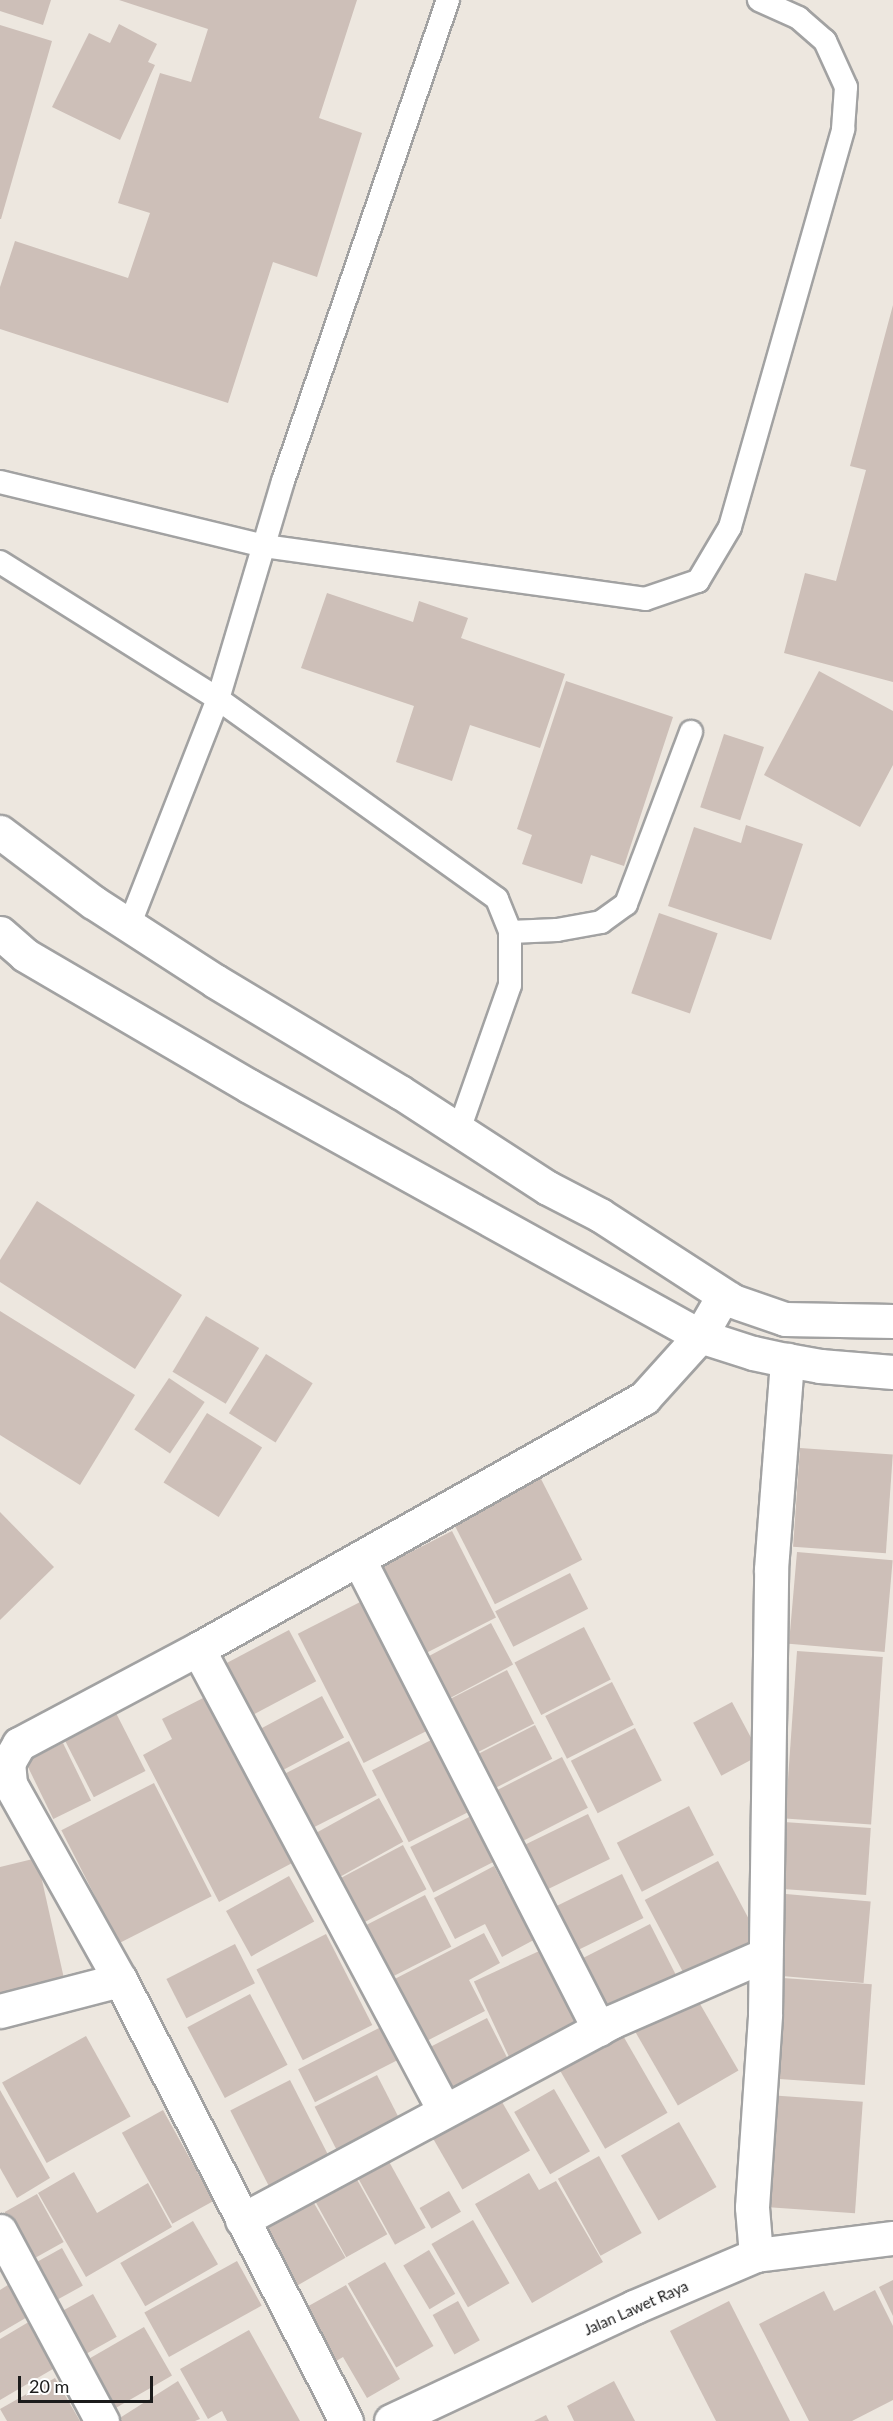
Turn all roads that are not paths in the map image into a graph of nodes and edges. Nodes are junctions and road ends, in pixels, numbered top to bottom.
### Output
1 (448, 0) edge
2 (759, 0) edge
3 (0, 482) edge
4 (264, 546) junction
5 (0, 562) edge
6 (218, 699) junction
7 (691, 732) dead end
8 (0, 832) edge
9 (129, 926) junction
10 (510, 932) junction
11 (0, 933) edge
12 (459, 1130) junction
13 (716, 1291) junction
14 (893, 1321) edge
15 (693, 1331) junction
16 (787, 1360) junction
17 (893, 1372) edge
18 (359, 1560) junction
19 (198, 1649) junction
20 (765, 1954) junction
21 (120, 1980) junction
22 (0, 2011) edge
23 (599, 2029) junction
24 (444, 2110) junction
25 (242, 2220) junction
26 (0, 2230) edge
27 (893, 2238) edge
28 (756, 2255) junction
29 (102, 2421) edge
30 (346, 2421) edge
31 (391, 2421) edge

1 - 4 lane
2 - 4 lane
3 - 4 lane
4 - 6 lane
5 - 6 lane
6 - 9 lane
6 - 10 lane
7 - 10 lane
8 - 9 street
9 - 12 street
10 - 12 lane
11 - 15 street
12 - 13 street
13 - 14 street
13 - 15 street
15 - 16 street
15 - 18 street
16 - 17 street
16 - 20 street
18 - 19 street
18 - 23 street
19 - 21 street
19 - 24 street
20 - 23 street
20 - 28 street
21 - 22 street
21 - 25 street
23 - 24 street
24 - 25 street
25 - 30 street
26 - 29 street
27 - 28 street, Jalan Lawet Raya
28 - 31 street, Jalan Lawet Raya

